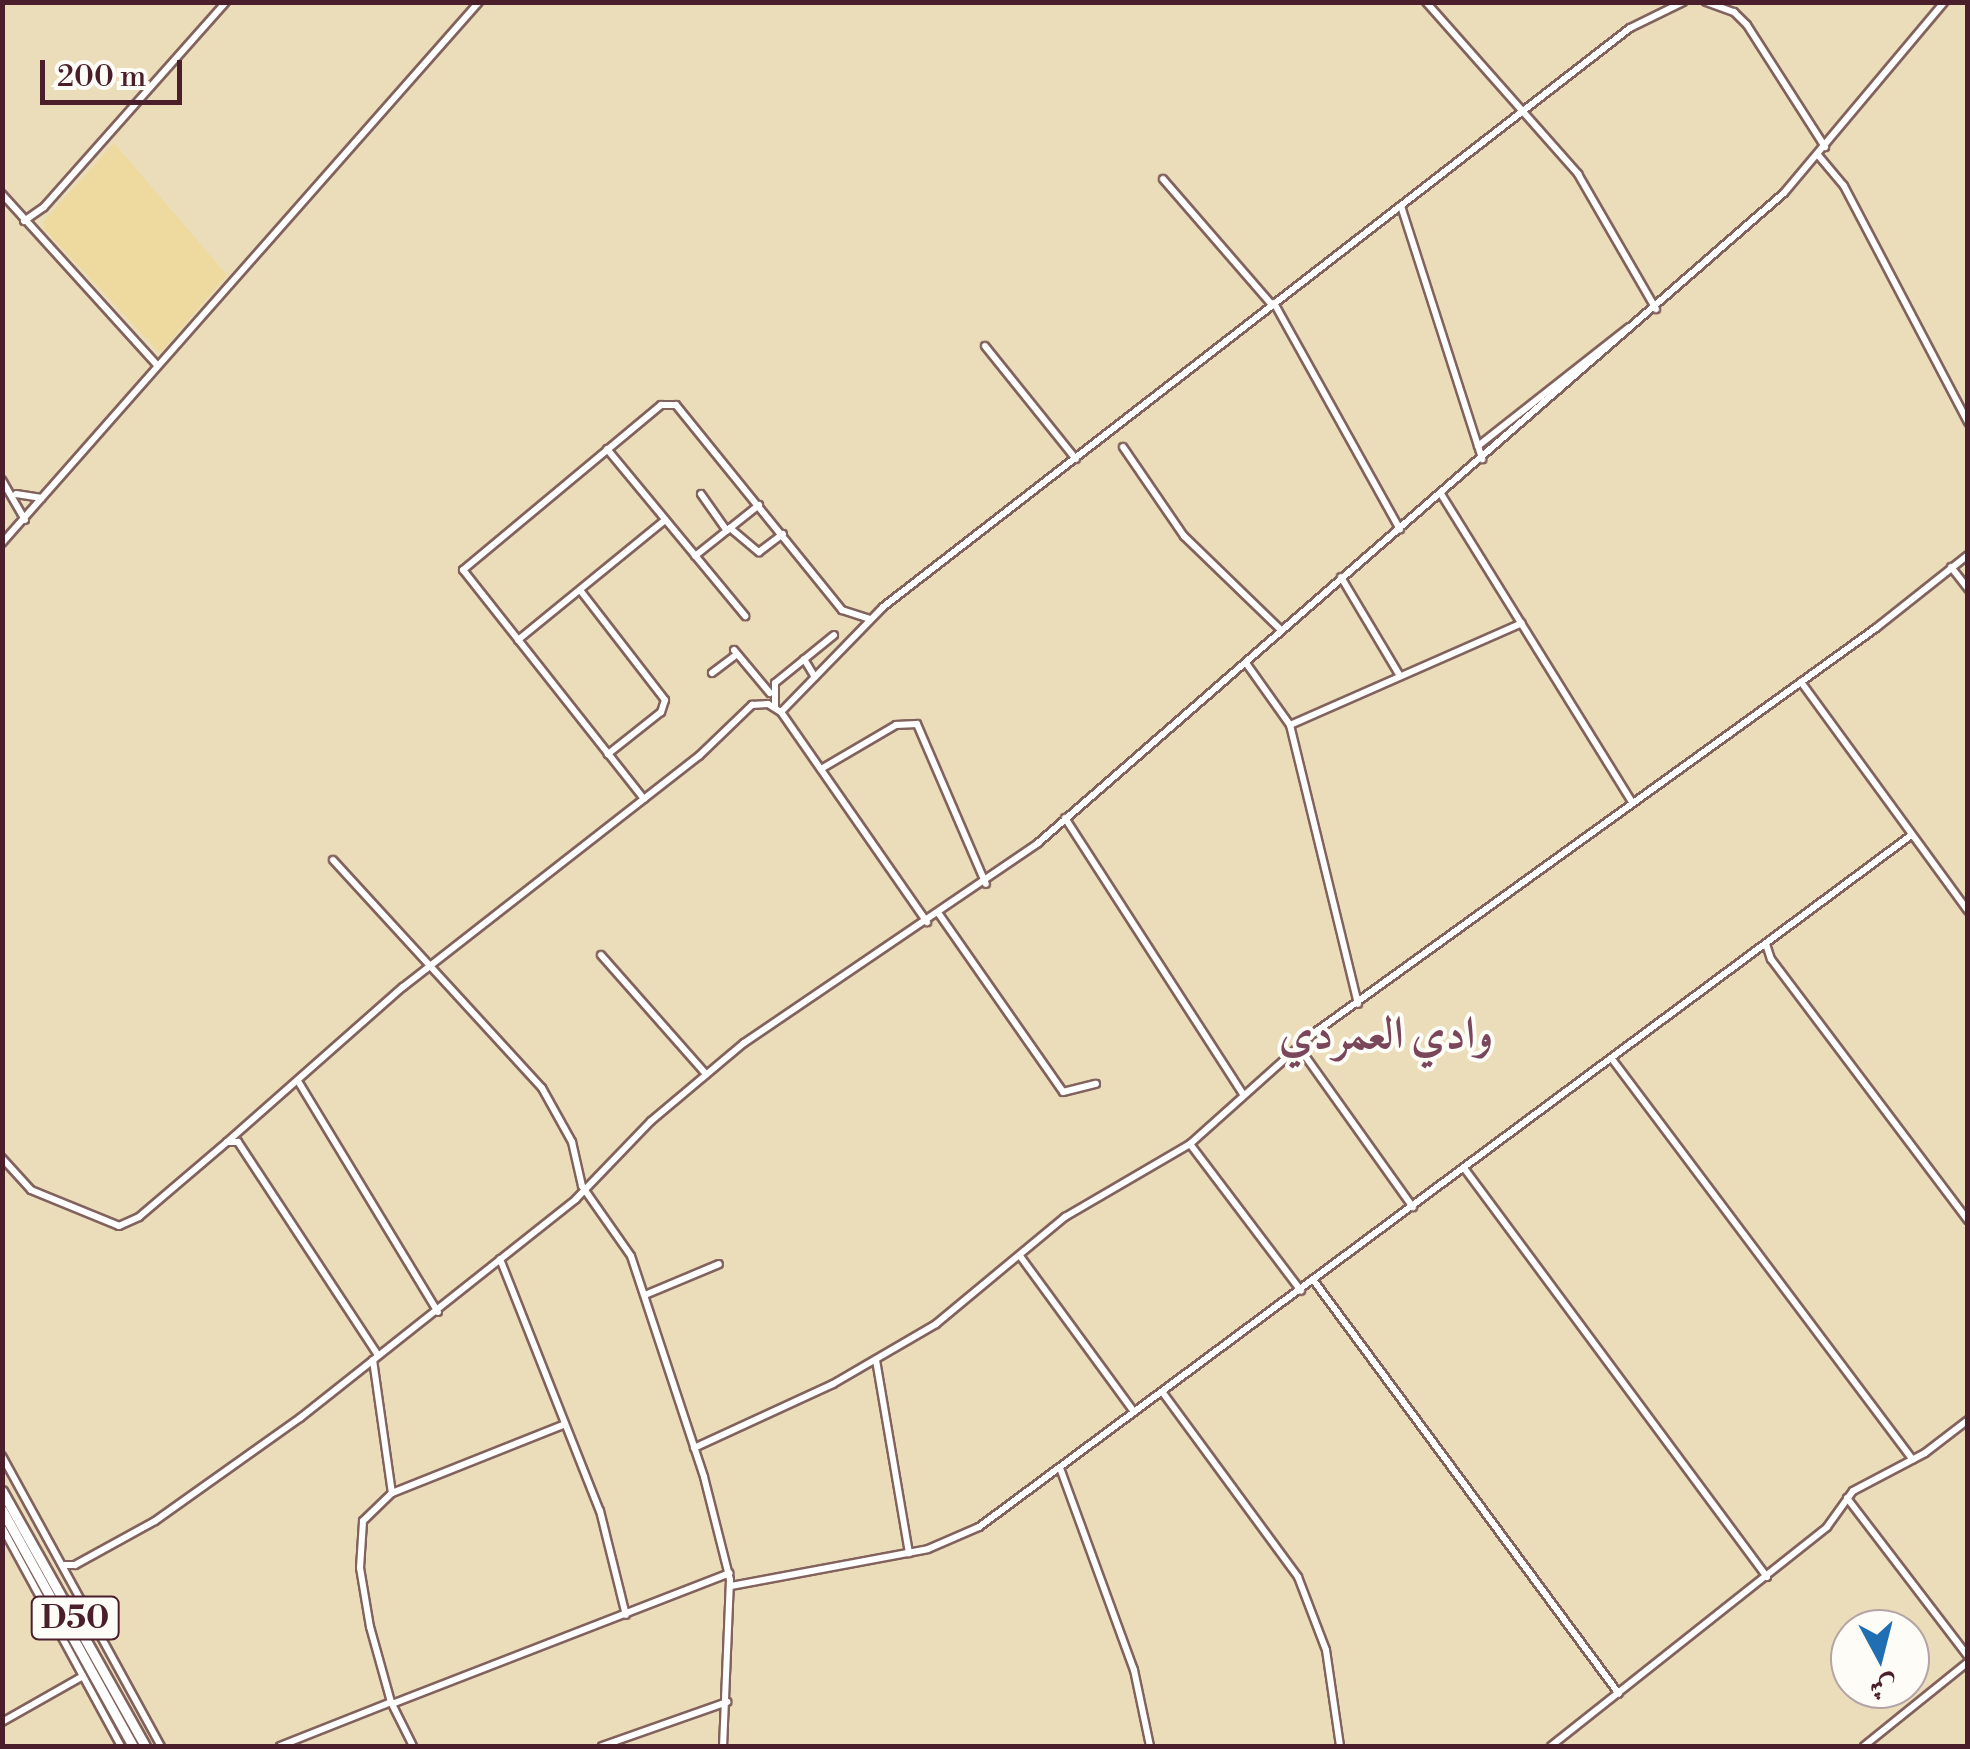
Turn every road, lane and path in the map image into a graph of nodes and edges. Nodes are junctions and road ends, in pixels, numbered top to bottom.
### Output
1 (226, 2) edge
2 (479, 2) edge
3 (1426, 2) edge
4 (1682, 2) edge
5 (1706, 2) edge
6 (1944, 2) edge
7 (1726, 5) edge
8 (1523, 110) junction
9 (1825, 147) junction
10 (1818, 154) junction
11 (1164, 179) dead end
12 (2, 194) edge
13 (1401, 206) junction
14 (24, 220) junction
15 (1272, 304) junction
16 (1660, 306) junction
17 (985, 346) dead end
18 (157, 365) junction
19 (1968, 422) edge
20 (1478, 446) junction
21 (1123, 447) dead end
22 (607, 450) junction
23 (1076, 459) junction
24 (1482, 459) junction
25 (2, 480) edge
26 (15, 494) junction
27 (700, 494) dead end
28 (1441, 494) junction
29 (42, 498) junction
30 (759, 505) junction
31 (24, 520) junction
32 (666, 520) junction
33 (1400, 528) junction
34 (729, 530) junction
35 (783, 534) junction
36 (1206, 541) dead end
37 (2, 543) edge
38 (1197, 547) junction
39 (1968, 555) edge
40 (695, 556) junction
41 (1951, 567) junction
42 (1342, 577) junction
43 (1968, 589) edge
44 (580, 590) junction
45 (745, 616) dead end
46 (871, 619) junction
47 (1522, 623) junction
48 (1282, 631) junction
49 (834, 634) dead end
50 (518, 640) junction
51 (804, 659) junction
52 (1246, 663) junction
53 (712, 673) dead end
54 (1400, 676) junction
55 (815, 677) junction
56 (1800, 682) junction
57 (770, 693) junction
58 (778, 709) junction
59 (1290, 725) junction
60 (608, 754) junction
61 (820, 769) junction
62 (644, 799) junction
63 (1632, 802) junction
64 (1066, 818) junction
65 (1910, 836) junction
66 (333, 860) dead end
67 (986, 884) junction
68 (1968, 912) edge
69 (939, 914) junction
70 (927, 922) junction
71 (1766, 944) junction
72 (602, 955) dead end
73 (428, 966) junction
74 (1358, 1004) junction
75 (1298, 1046) junction
76 (1612, 1059) junction
77 (706, 1074) junction
78 (298, 1081) junction
79 (1096, 1084) dead end
80 (1243, 1094) junction
81 (227, 1142) junction
82 (1190, 1144) junction
83 (2, 1158) edge
84 (1464, 1168) junction
85 (586, 1190) junction
86 (1413, 1207) junction
87 (1968, 1220) edge
88 (1020, 1256) junction
89 (500, 1259) junction
90 (718, 1264) dead end
91 (1314, 1281) junction
92 (1300, 1290) junction
93 (645, 1295) junction
94 (438, 1312) junction
95 (376, 1357) junction
96 (876, 1360) junction
97 (1163, 1393) junction
98 (1134, 1412) junction
99 (1968, 1420) edge
100 (563, 1426) junction
101 (694, 1448) junction
102 (2, 1456) edge
103 (1913, 1460) junction
104 (1060, 1468) junction
105 (2, 1491) edge
106 (392, 1493) junction
107 (1847, 1498) junction
108 (2, 1510) edge
109 (2, 1528) edge
110 (908, 1553) junction
111 (64, 1565) junction
112 (76, 1565) junction
113 (729, 1573) junction
114 (70, 1577) junction
115 (1767, 1577) junction
116 (731, 1586) junction
117 (626, 1615) junction
118 (1968, 1659) edge
119 (84, 1676) junction
120 (1619, 1694) junction
121 (728, 1702) junction
122 (392, 1703) junction
123 (2, 1722) edge
124 (1556, 1745) edge
125 (121, 1746) edge
126 (133, 1746) edge
127 (145, 1746) edge
128 (160, 1746) edge
129 (280, 1746) edge
130 (413, 1746) edge
131 (602, 1746) edge
132 (723, 1746) edge
133 (1150, 1746) edge
134 (1340, 1746) edge
135 (1864, 1746) edge

1 - 14 street
2 - 18 street
3 - 8 street
4 - 8 street
5 - 7 street
6 - 9 street
7 - 9 street
8 - 13 street
8 - 16 street
9 - 10 street
10 - 16 street
10 - 19 street
11 - 15 street
12 - 14 street
13 - 15 street
13 - 20 street
14 - 18 street
15 - 23 street
15 - 33 street
16 - 20 street
16 - 24 street
17 - 23 street
18 - 29 street
20 - 24 street
21 - 38 street
22 - 30 street
22 - 32 street
22 - 50 street
23 - 46 street
24 - 28 street
25 - 26 street
26 - 29 street
26 - 31 street
27 - 34 street
28 - 33 street
28 - 47 street
29 - 31 street
30 - 34 street
30 - 35 street
31 - 37 street
32 - 40 street
32 - 44 street
33 - 42 street
34 - 35 street
34 - 40 street
35 - 46 street
36 - 38 street
38 - 48 street
39 - 41 street
40 - 45 street
41 - 43 street
41 - 56 street
42 - 48 street
42 - 54 street
44 - 50 street
44 - 60 street
46 - 55 street
47 - 54 street
47 - 63 street
48 - 52 street
49 - 51 street
50 - 60 street
51 - 55 street
51 - 57 street
52 - 59 street
52 - 64 street
53 - 57 street
54 - 59 street
55 - 58 street
56 - 63 street
56 - 65 street
57 - 58 street
58 - 61 street
58 - 62 street
59 - 74 street
60 - 62 street
61 - 67 street
61 - 70 street
62 - 73 street
63 - 74 street
64 - 67 street
64 - 80 street
65 - 68 street
65 - 71 street
66 - 73 street
67 - 69 street
69 - 70 street
69 - 79 street
70 - 77 street
71 - 76 street
71 - 87 street
72 - 77 street
73 - 78 street
73 - 85 street
74 - 75 street
75 - 80 street
75 - 86 street
76 - 84 street
76 - 103 street
77 - 85 street
78 - 81 street
78 - 94 street
80 - 82 street
81 - 83 street
81 - 95 street
82 - 88 street
82 - 92 street
84 - 86 street
84 - 115 street
85 - 89 street
85 - 93 street
86 - 91 street
88 - 96 street
88 - 98 street
89 - 94 street
89 - 100 street
90 - 93 street
91 - 92 street
91 - 120 street
92 - 97 street
93 - 101 street
94 - 95 street
95 - 106 street
95 - 112 street
96 - 101 street
96 - 110 street
97 - 98 street
97 - 134 street
98 - 104 street
99 - 103 street
100 - 106 street
100 - 117 street
101 - 113 street
102 - 111 street
103 - 107 street
104 - 110 street
104 - 133 street
105 - 127 main road, D50
106 - 122 street
107 - 115 street
107 - 118 street
108 - 126 main road, D50
109 - 119 street
110 - 116 street
111 - 112 street
111 - 114 street
112 - 114 street
113 - 116 street
113 - 117 street
114 - 128 street
115 - 120 street
116 - 121 street
117 - 122 street
118 - 135 street
119 - 123 street
119 - 125 street
120 - 124 street
121 - 131 street
121 - 132 street
122 - 129 street
122 - 130 street

